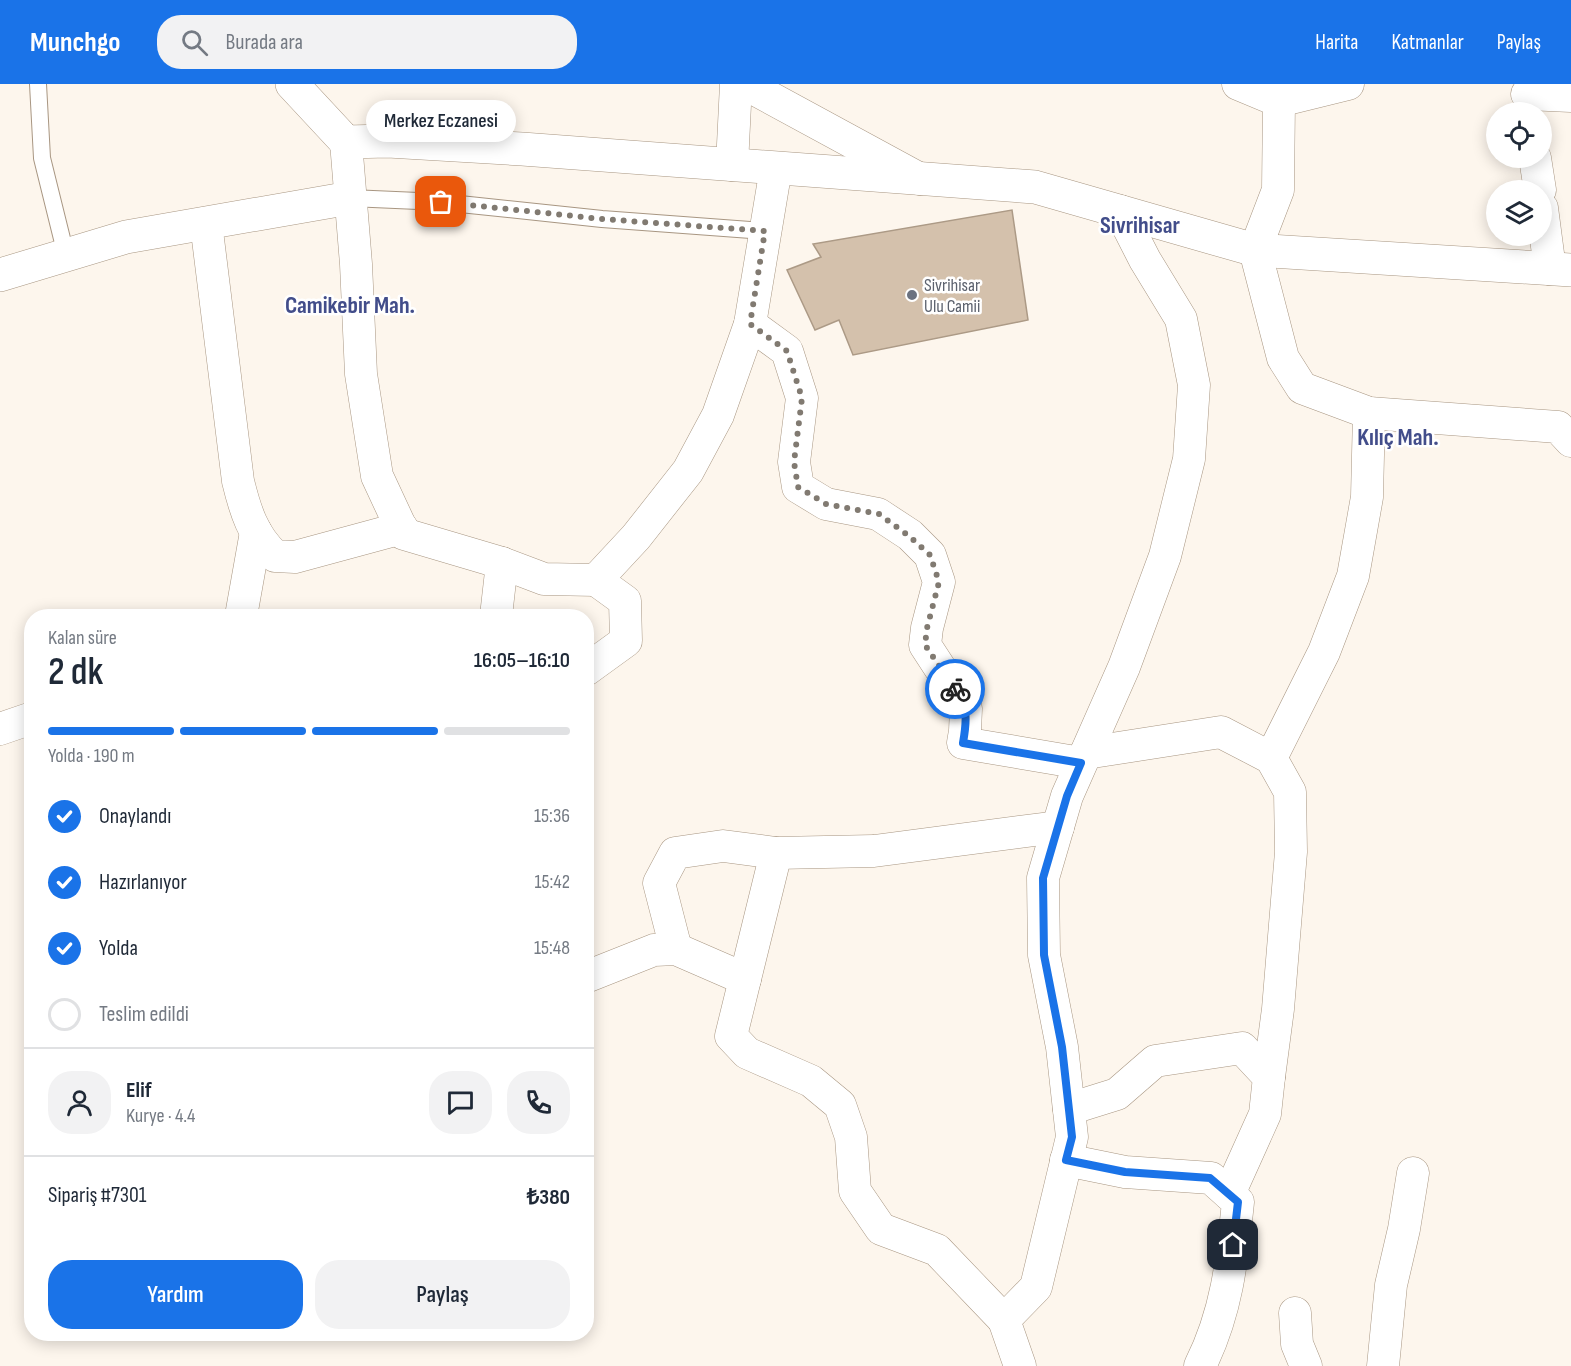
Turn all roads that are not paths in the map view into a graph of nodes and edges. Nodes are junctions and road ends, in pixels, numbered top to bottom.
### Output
1 (38, 84) edge
2 (292, 84) edge
3 (736, 84) edge
4 (745, 84) edge
5 (1238, 84) edge
6 (1348, 84) edge
7 (1282, 93) edge
8 (1571, 96) edge
9 (1527, 97) edge
10 (346, 142) junction
11 (732, 165) junction
12 (776, 168) junction
13 (920, 179) junction
14 (350, 198) junction
15 (1120, 211) junction
16 (206, 223) junction
17 (765, 231) junction
18 (1552, 242) edge
19 (1256, 250) junction
20 (66, 255) junction
21 (1560, 269) edge
22 (0, 275) edge
23 (750, 324) junction
24 (1369, 413) junction
25 (1571, 441) edge
26 (402, 528) junction
27 (256, 532) junction
28 (502, 563) junction
29 (596, 580) junction
30 (242, 609) edge
31 (497, 609) edge
32 (594, 664) edge
33 (24, 721) edge
34 (0, 729) edge
35 (1083, 758) junction
36 (1271, 758) junction
37 (1058, 827) junction
38 (776, 853) junction
39 (676, 949) junction
40 (594, 974) edge
41 (745, 979) junction
42 (1269, 1077) junction
43 (1069, 1109) junction
44 (1066, 1160) junction
45 (1413, 1173) dead end
46 (1230, 1194) junction
47 (1295, 1313) dead end
48 (1004, 1320) junction
49 (1020, 1366) edge
50 (1200, 1366) edge
51 (1305, 1366) edge
52 (1383, 1366) edge

1 - 20 lane
2 - 10 street
3 - 11 street
4 - 13 street
5 - 7 street
6 - 7 street
7 - 19 street
8 - 9 street
10 - 11 street
10 - 14 street
11 - 12 street
12 - 13 street
12 - 17 street
13 - 15 street
14 - 16 street
14 - 17 lane
14 - 26 street
15 - 19 street
15 - 35 street
16 - 20 street
16 - 27 street
17 - 23 street
18 - 21 street
19 - 21 street
19 - 24 street
20 - 22 street
23 - 29 street
23 - 35 street
24 - 25 street
24 - 36 street
26 - 27 street
26 - 28 street
27 - 30 street
28 - 29 street
28 - 31 street
29 - 32 street
33 - 34 street
35 - 36 street
35 - 37 street
36 - 42 street
37 - 38 street
37 - 43 street
38 - 39 street
38 - 41 street
39 - 40 street
39 - 41 street
41 - 48 street
42 - 43 street
42 - 46 street
43 - 44 street
44 - 46 street
44 - 48 street
45 - 52 street
46 - 50 street
47 - 51 street
48 - 49 street

